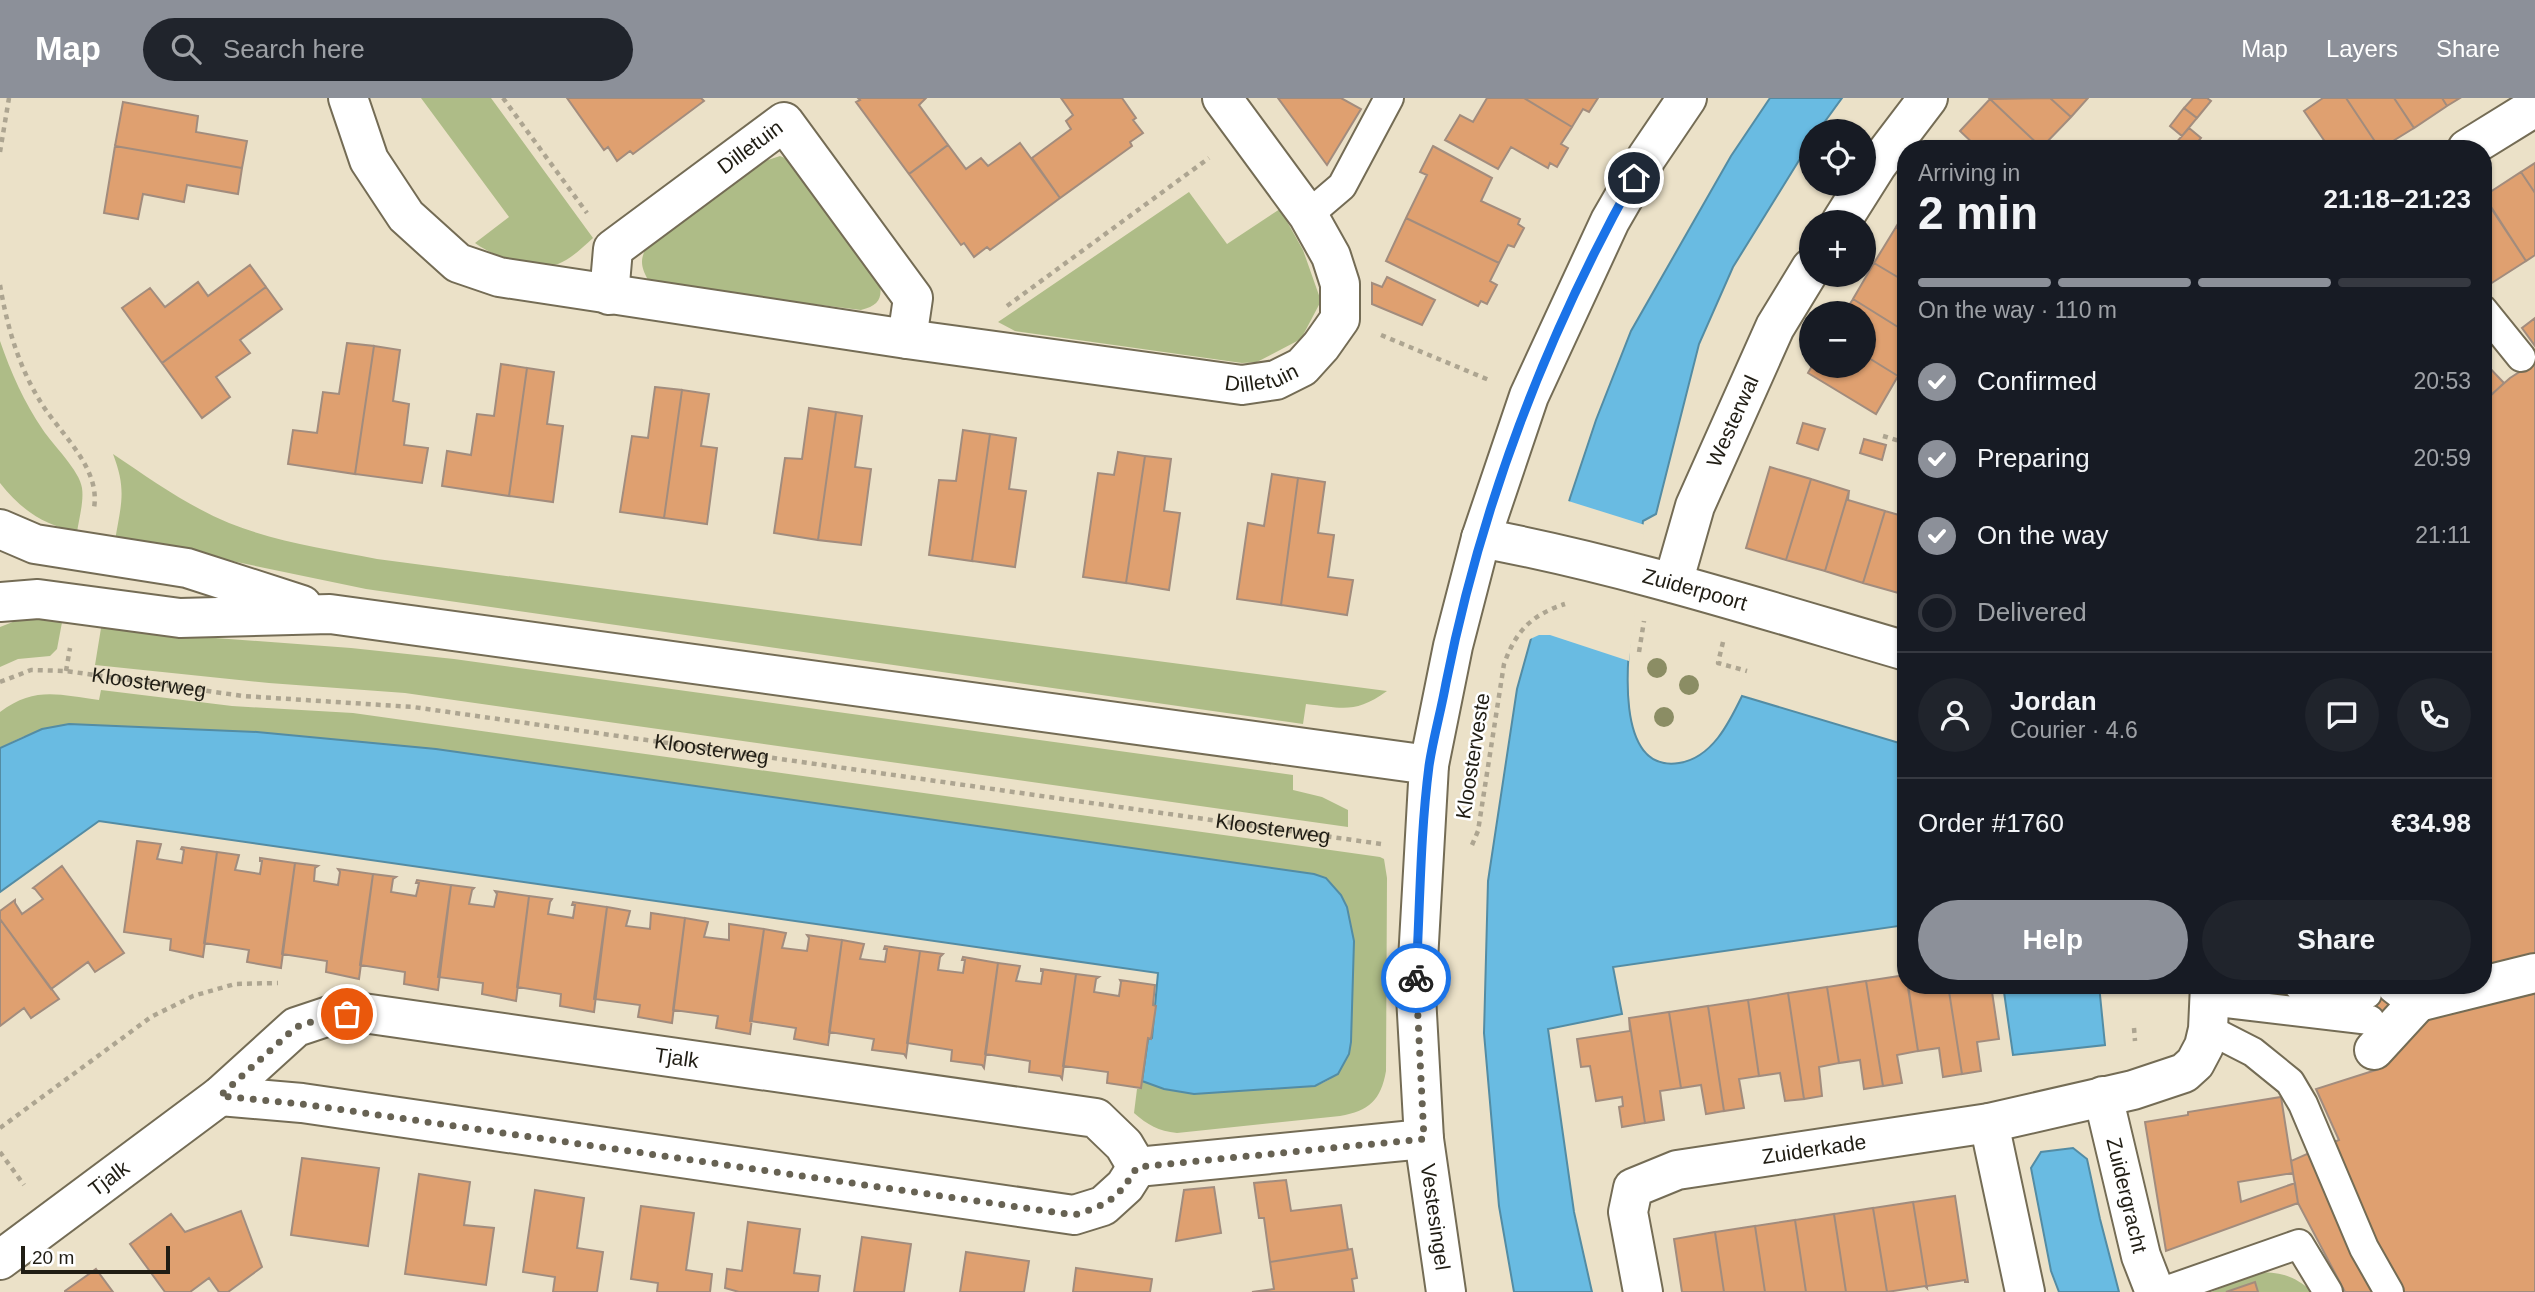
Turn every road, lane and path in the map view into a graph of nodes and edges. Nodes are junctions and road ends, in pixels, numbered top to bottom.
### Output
1 (9, 98) edge
2 (348, 98) edge
3 (503, 98) edge
4 (1222, 98) edge
5 (1389, 98) edge
6 (1687, 98) edge
7 (1928, 98) edge
8 (2535, 107) edge
9 (1247, 131) junction
10 (2482, 140) edge
11 (0, 152) edge
12 (1848, 210) edge
13 (1308, 215) junction
14 (614, 249) junction
15 (0, 285) edge
16 (1799, 287) edge
17 (609, 295) junction
18 (1340, 318) junction
19 (2492, 321) edge
20 (907, 338) junction
21 (974, 347) junction
22 (2521, 356) dead end
23 (1529, 396) junction
24 (1883, 436) dead end
25 (1897, 440) edge
26 (91, 475) dead end
27 (0, 529) edge
28 (1481, 538) junction
29 (1656, 578) junction
30 (0, 602) edge
31 (331, 614) junction
32 (1525, 626) dead end
33 (1642, 633) dead end
34 (1725, 637) dead end
35 (1897, 648) edge
36 (1639, 652) dead end
37 (1747, 671) dead end
38 (0, 682) edge
39 (1429, 765) junction
40 (1423, 849) junction
41 (2535, 974) edge
42 (2492, 984) edge
43 (2329, 994) edge
44 (2452, 994) edge
45 (2209, 1005) edge
46 (2385, 1010) edge
47 (332, 1015) junction
48 (2134, 1028) dead end
49 (2136, 1044) dead end
50 (220, 1096) junction
51 (2103, 1096) junction
52 (1989, 1123) junction
53 (0, 1128) edge
54 (1424, 1139) junction
55 (0, 1152) edge
56 (1137, 1167) junction
57 (27, 1189) dead end
58 (0, 1260) edge
59 (1446, 1292) edge
60 (1643, 1292) edge
61 (2025, 1292) edge
62 (2155, 1292) edge
63 (2162, 1292) edge
64 (2328, 1292) edge
65 (2389, 1292) edge

1 - 11 path
2 - 17 street, Dilletuin
3 - 14 path
4 - 9 street
5 - 13 lane
6 - 23 street, Vestesingel
7 - 12 street
8 - 10 street
9 - 13 street
9 - 21 path
13 - 18 street
14 - 17 street
14 - 20 street, Dilletuin
15 - 26 path
16 - 29 street, Westerwal
17 - 20 street, Dilletuin
18 - 21 street, Dilletuin
18 - 23 path
19 - 22 lane
20 - 21 street, Dilletuin
23 - 28 street, Vestesingel
24 - 25 path
27 - 31 street
28 - 29 street, Zuiderpoort
28 - 39 street, Vestesingel
29 - 35 street, Zuiderpoort
30 - 31 street
31 - 39 street
32 - 40 path, Kloosterveste
33 - 36 path
34 - 37 path
38 - 40 path, Kloosterweg
39 - 40 street, Vestesingel
40 - 54 street, Vestesingel
41 - 42 street
43 - 46 lane
44 - 46 street
45 - 46 lane
45 - 51 street
45 - 65 lane
47 - 50 street, Tjalk
47 - 53 path
47 - 56 street, Tjalk
48 - 49 path
50 - 56 street
50 - 58 street, Tjalk
51 - 52 street, Zuiderkade
51 - 62 street, Zuidergracht
52 - 60 street, Zuiderkade
52 - 61 street
54 - 56 street
54 - 59 street, Vestesingel
55 - 57 path
63 - 64 lane

